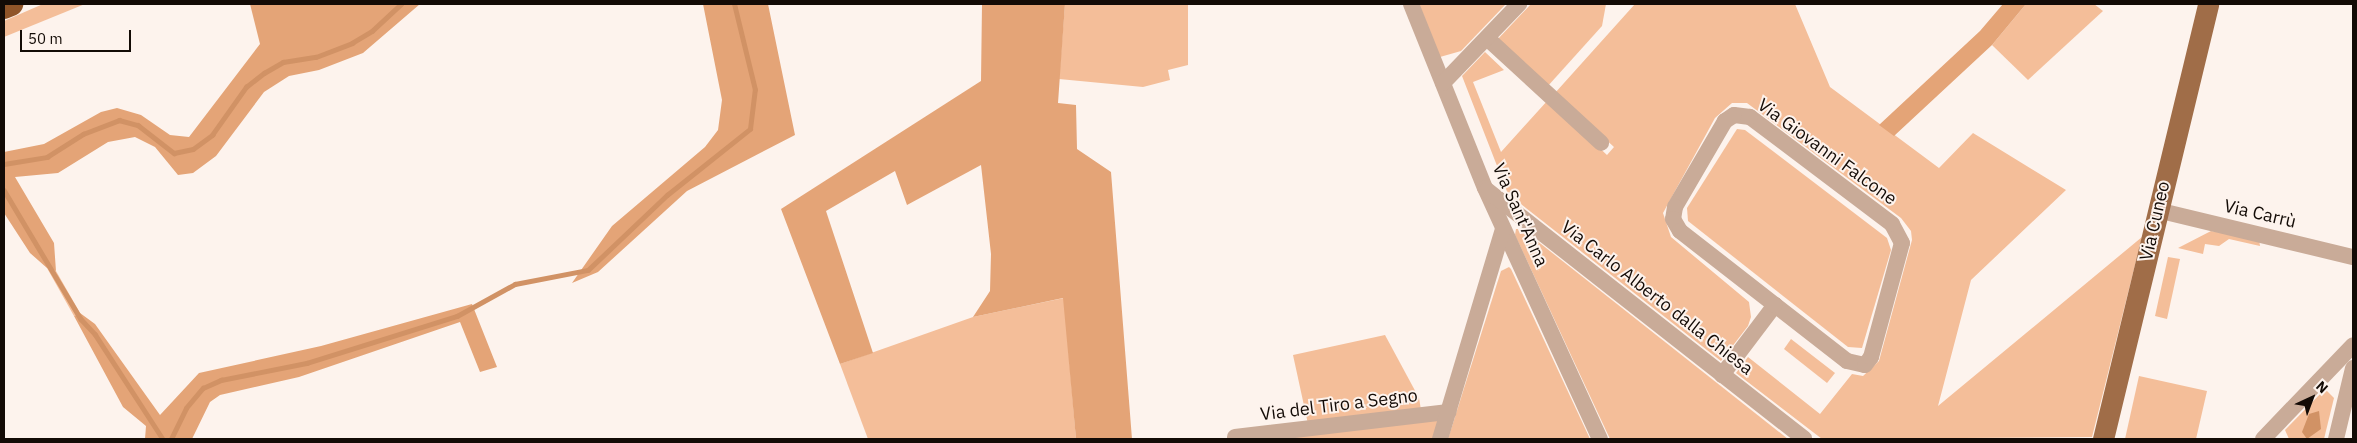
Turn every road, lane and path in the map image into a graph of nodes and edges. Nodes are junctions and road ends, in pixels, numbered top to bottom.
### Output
1 (11, 4) edge
2 (1411, 4) edge
3 (1519, 4) edge
4 (2208, 4) edge
5 (4, 7) edge
6 (1487, 38) junction
7 (1443, 83) junction
8 (1601, 143) dead end
9 (1485, 188) junction
10 (2157, 210) junction
11 (1503, 229) junction
12 (2353, 257) edge
13 (1775, 305) junction
14 (2353, 345) edge
15 (2353, 368) edge
16 (1722, 375) junction
17 (1448, 412) junction
18 (1235, 437) dead end
19 (1440, 439) edge
20 (1600, 439) edge
21 (1804, 439) edge
22 (2103, 439) edge
23 (2263, 439) edge
24 (2336, 439) edge

1 - 5 highway
2 - 7 street, Via Sant'Anna
3 - 6 street
4 - 10 main road, Via Cuneo
6 - 7 street
6 - 8 street
7 - 9 street, Via Sant'Anna
9 - 11 street, Via Sant'Anna
9 - 16 street, Via Carlo Alberto dalla Chiesa
10 - 12 street, Via Carrù
10 - 22 main road, Via Cuneo
11 - 17 street
11 - 20 street, Via Sant'Anna
13 - 13 street, Via Giovanni Falcone
13 - 16 street
14 - 23 street
15 - 24 street
16 - 21 street, Via Carlo Alberto dalla Chiesa
17 - 18 street, Via del Tiro a Segno
17 - 19 street

